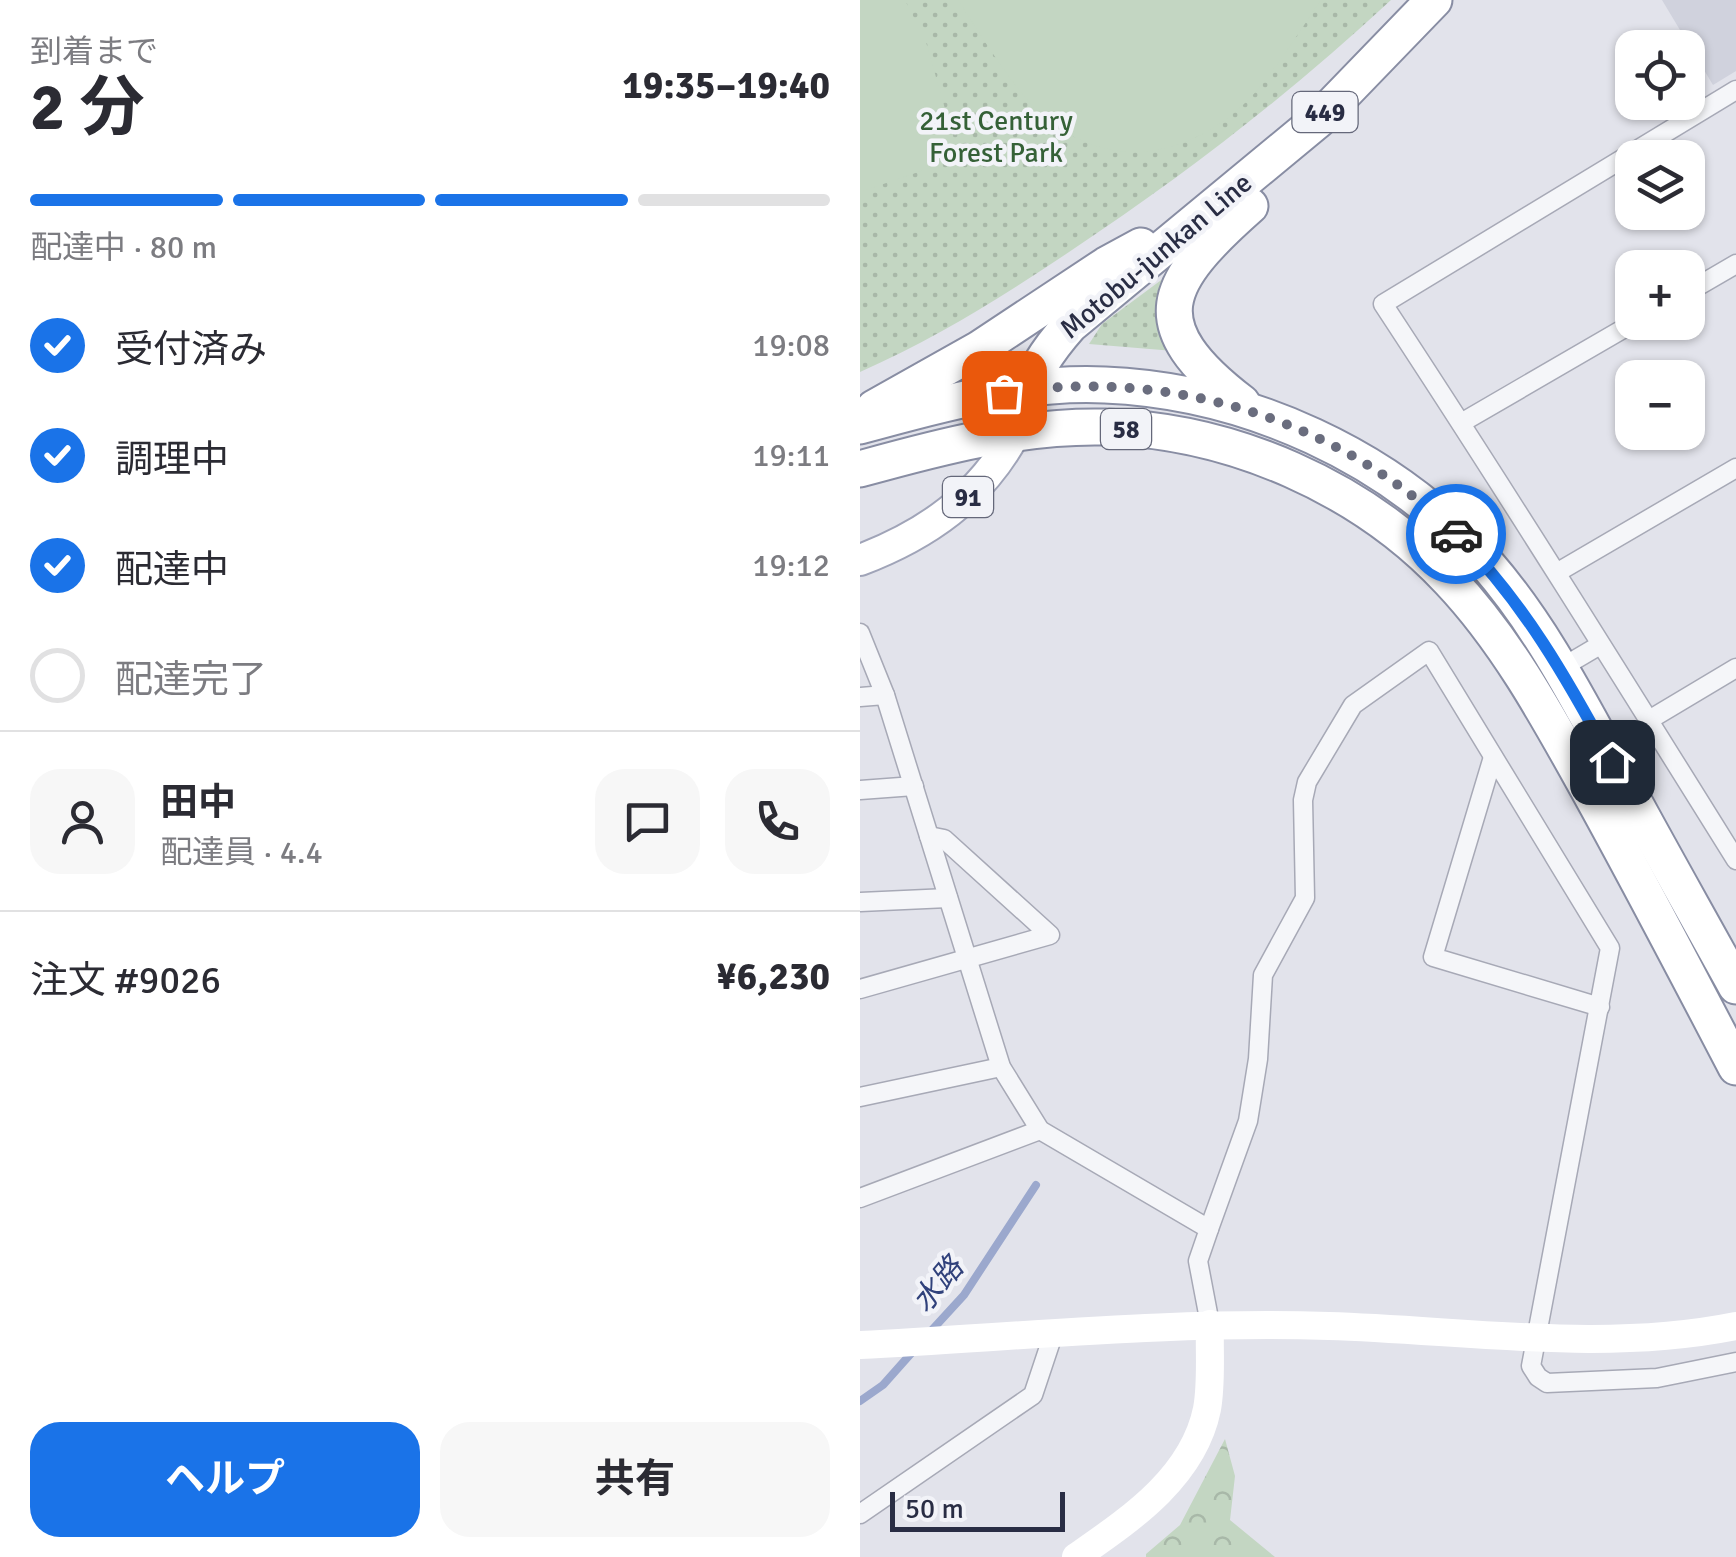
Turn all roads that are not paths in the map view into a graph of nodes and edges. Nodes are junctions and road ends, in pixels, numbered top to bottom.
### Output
1 (1434, 0) edge
2 (1736, 90) edge
3 (1318, 120) junction
4 (1205, 214) junction
5 (1736, 264) edge
6 (1705, 282) edge
7 (1615, 333) edge
8 (1028, 389) junction
9 (1254, 412) junction
10 (860, 416) edge
11 (1461, 423) junction
12 (860, 426) edge
13 (1015, 434) junction
14 (1736, 468) edge
15 (860, 469) edge
16 (860, 560) edge
17 (1558, 572) junction
18 (860, 633) edge
19 (1600, 645) junction
20 (1561, 668) junction
21 (1736, 668) edge
22 (885, 695) junction
23 (860, 697) edge
24 (1649, 720) junction
25 (1493, 758) junction
26 (914, 786) junction
27 (860, 790) edge
28 (930, 836) junction
29 (1736, 860) edge
30 (948, 898) junction
31 (860, 902) edge
32 (966, 958) junction
33 (1736, 986) edge
34 (860, 988) edge
35 (1600, 1007) junction
36 (1001, 1067) junction
37 (1736, 1067) edge
38 (860, 1097) edge
39 (1040, 1130) junction
40 (860, 1198) edge
41 (1209, 1230) junction
42 (1210, 1324) junction
43 (1736, 1326) edge
44 (1054, 1335) junction
45 (1538, 1338) junction
46 (860, 1345) edge
47 (1736, 1362) edge
48 (860, 1514) edge
49 (1076, 1557) edge

1 - 3 highway, Motobu-junkan Line / 449
2 - 11 street
3 - 4 highway, Motobu-junkan Line / 449
3 - 9 highway
4 - 8 highway, Motobu-junkan Line / 449
4 - 10 highway
5 - 6 street
7 - 11 street
8 - 9 highway, 58
8 - 12 highway, 58
8 - 13 highway, Motobu-junkan Line / 449
9 - 20 highway, 58
11 - 17 street
13 - 15 highway, 58
13 - 16 main road, Motobu-junkan Line / 91
13 - 37 highway, 58
14 - 17 street
17 - 19 street
18 - 22 street
19 - 20 street
19 - 24 street
20 - 33 highway, 58
21 - 24 street
22 - 23 street
22 - 26 street
24 - 29 street
25 - 35 street
25 - 35 street
25 - 41 street
26 - 27 street
26 - 28 street
28 - 30 street
28 - 32 street
30 - 31 street
30 - 32 street
32 - 34 street
32 - 36 street
35 - 45 street
36 - 38 street
36 - 39 street
39 - 40 street
39 - 41 street
41 - 42 street
42 - 44 street
42 - 45 street
42 - 49 street
43 - 45 street
44 - 46 street
44 - 48 street
45 - 47 street

